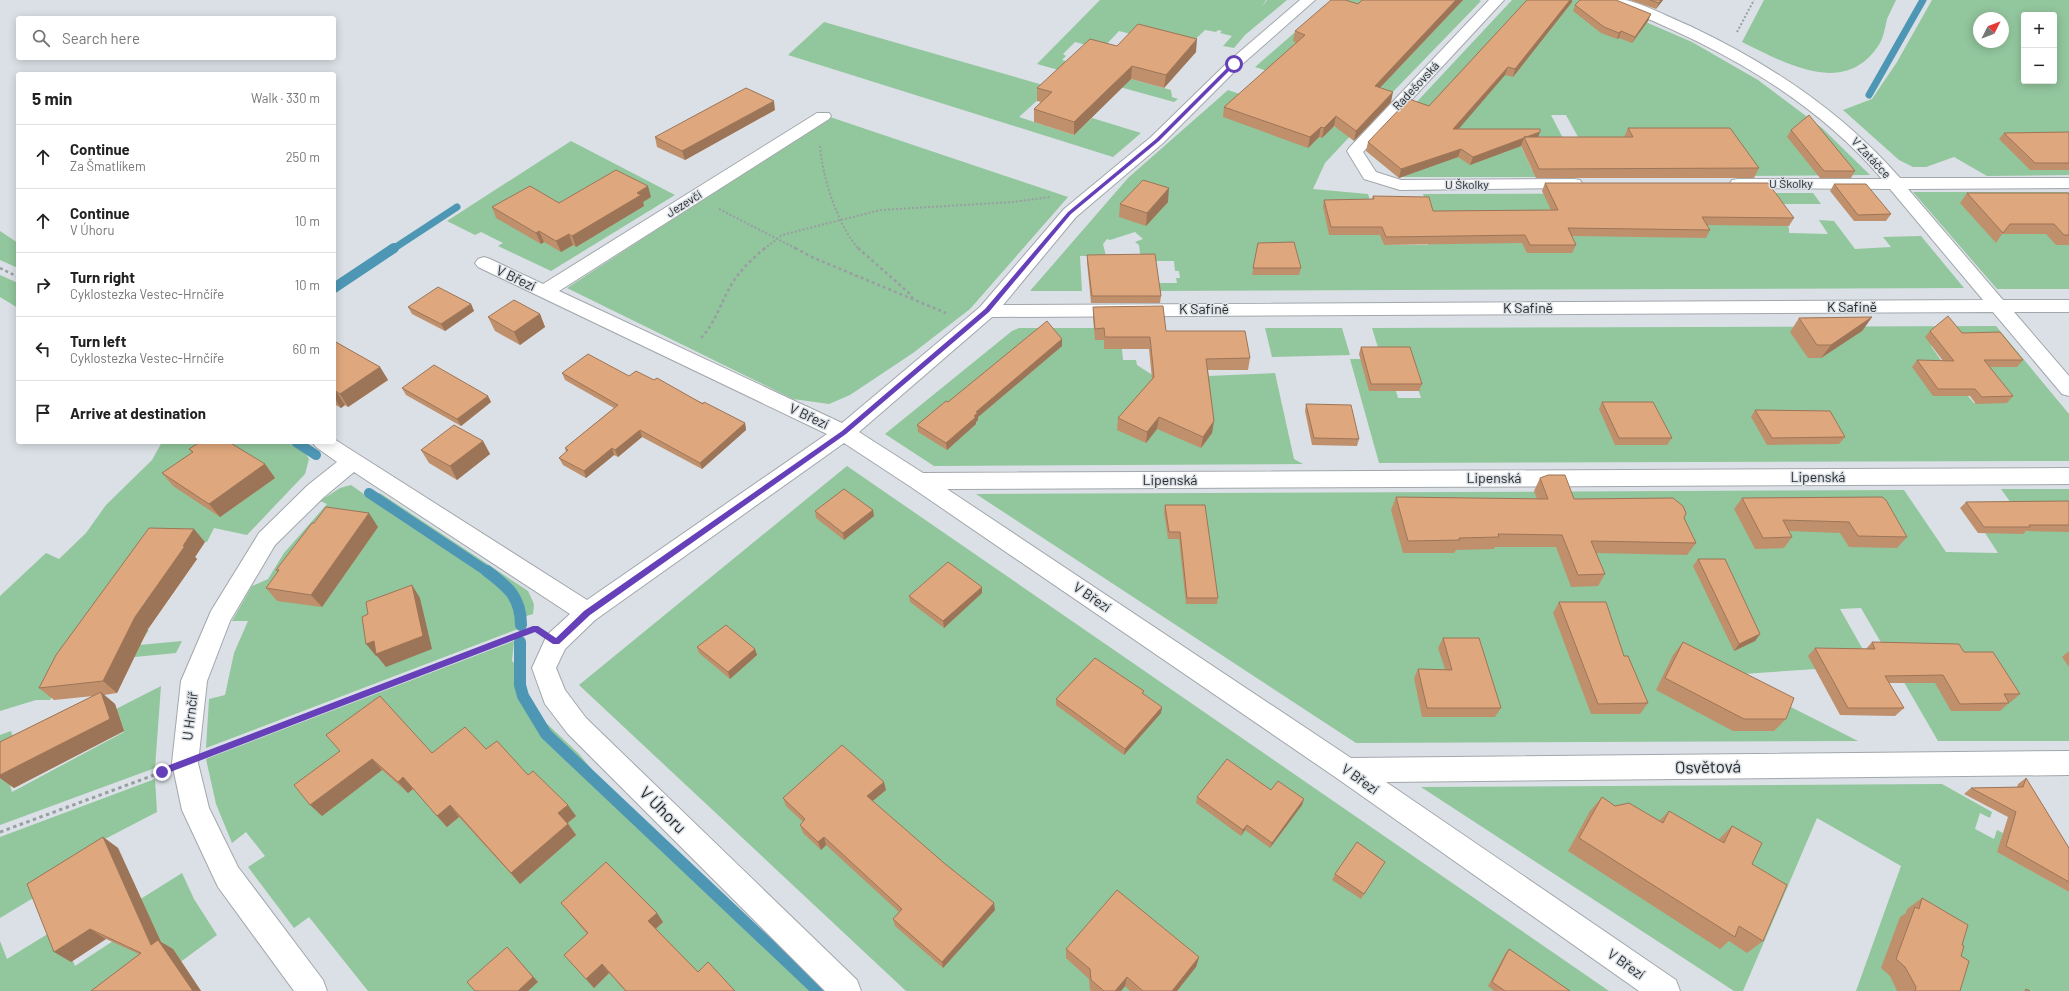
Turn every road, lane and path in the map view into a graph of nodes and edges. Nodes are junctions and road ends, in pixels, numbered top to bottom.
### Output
1 (1308, 0) edge
2 (1497, 0) edge
3 (1614, 0) edge
4 (1754, 0) edge
5 (1728, 50) junction
6 (823, 116) dead end
7 (820, 138) dead end
8 (1370, 175) joint
9 (1894, 183) junction
10 (2069, 183) edge
11 (1591, 184) edge
12 (1719, 184) edge
13 (696, 196) junction
14 (1082, 202) junction
15 (842, 219) junction
16 (777, 238) junction
17 (484, 263) dead end
18 (0, 268) edge
19 (16, 276) edge
20 (545, 291) junction
21 (913, 299) junction
22 (1997, 306) junction
23 (2069, 306) edge
24 (987, 310) junction
25 (972, 323) junction
26 (681, 356) junction
27 (2069, 389) edge
28 (844, 433) junction
29 (326, 444) edge
30 (354, 461) junction
31 (2069, 476) edge
32 (919, 481) junction
33 (587, 613) junction
34 (556, 642) junction
35 (185, 763) junction
36 (2069, 764) edge
37 (1347, 770) junction
38 (0, 832) edge
39 (312, 991) edge
40 (846, 991) edge
41 (1665, 991) edge

1 - 14 street, V Úhoru
2 - 8 street, Radešovská
3 - 5 street, V Zatáčce
4 - 5 path
5 - 9 street, V Zatáčce
6 - 13 street, Jezevčí
7 - 15 path
8 - 11 street, U Školky
9 - 10 street, U Školky
9 - 12 street, U Školky
9 - 22 street, V Zatáčce
13 - 16 path
13 - 20 street, Jezevčí
14 - 15 path
14 - 24 street, V Úhoru
15 - 16 path
15 - 21 path
16 - 21 path
16 - 26 path
17 - 20 street, V Březí
18 - 19 path
20 - 26 street, V Březí
21 - 25 path
22 - 23 street, K Safině
22 - 24 street, K Safině
22 - 27 street, V Zatáčce
24 - 25 street, V Úhoru
25 - 28 street, V Úhoru
26 - 28 street, V Březí
28 - 32 street, V Březí
28 - 33 street, V Úhoru
29 - 30 street
30 - 33 street
30 - 35 street, U Hrnčíř
31 - 32 street, Lipenská
32 - 37 street, V Březí
33 - 34 street, V Úhoru
34 - 35 path
34 - 40 street, V Úhoru
35 - 38 path
35 - 39 street, U Hrnčíř
36 - 37 street, Osvětová
37 - 41 street, V Březí

